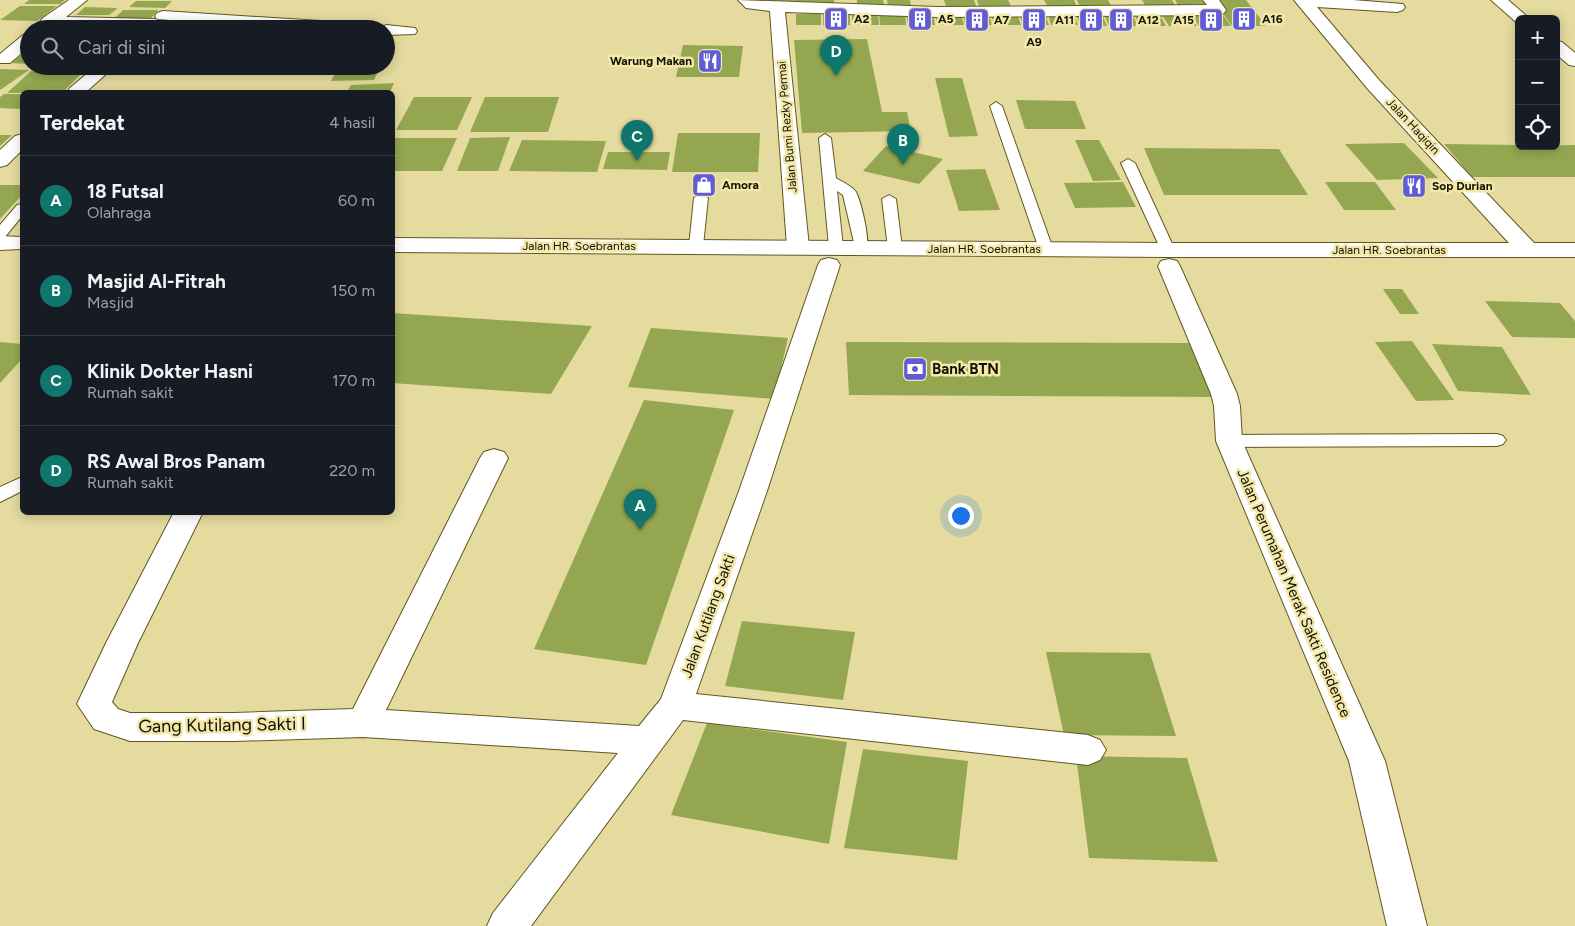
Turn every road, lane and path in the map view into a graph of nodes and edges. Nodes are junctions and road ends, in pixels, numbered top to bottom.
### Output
1 (79, 0) edge
2 (181, 0) edge
3 (746, 0) edge
4 (1211, 0) edge
5 (1499, 0) edge
6 (1303, 1) edge
7 (841, 4) edge
8 (1137, 5) edge
9 (936, 6) edge
10 (1037, 6) edge
11 (776, 7) junction
12 (1397, 7) dead end
13 (1517, 15) edge
14 (51, 20) edge
15 (159, 20) edge
16 (395, 30) edge
17 (409, 31) dead end
18 (20, 46) edge
19 (1560, 49) edge
20 (4, 59) dead end
21 (1575, 61) edge
22 (96, 75) edge
23 (78, 90) edge
24 (996, 106) dead end
25 (825, 138) dead end
26 (20, 142) edge
27 (0, 161) edge
28 (1128, 163) dead end
29 (828, 179) junction
30 (701, 198) dead end
31 (889, 199) dead end
32 (20, 210) edge
33 (0, 234) edge
34 (0, 243) edge
35 (20, 243) edge
36 (395, 245) edge
37 (696, 246) junction
38 (798, 247) junction
39 (861, 248) junction
40 (896, 248) junction
41 (1046, 249) junction
42 (1528, 250) junction
43 (1575, 250) edge
44 (560, 255) junction
45 (832, 256) junction
46 (1168, 258) junction
47 (0, 262) edge
48 (20, 262) edge
49 (395, 262) edge
50 (1575, 268) edge
51 (1498, 440) dead end
52 (1229, 441) junction
53 (494, 458) dead end
54 (20, 484) edge
55 (0, 495) edge
56 (187, 515) edge
57 (675, 705) junction
58 (363, 723) junction
59 (648, 741) junction
60 (1088, 750) dead end
61 (508, 926) edge
62 (1407, 926) edge

1 - 14 street
2 - 15 street
3 - 11 street
4 - 8 street
5 - 13 street
6 - 12 street
6 - 42 street, Jalan Haqiqin
7 - 9 street
7 - 11 street
8 - 10 street
9 - 10 street
11 - 38 street, Jalan Bumi Rezky Permai
16 - 17 street
18 - 20 street
19 - 21 street
22 - 23 street
24 - 41 lane
25 - 29 lane
26 - 27 street
28 - 46 lane
29 - 39 lane
29 - 45 lane
30 - 37 lane
31 - 40 lane
32 - 33 lane
34 - 35 street
36 - 44 street, Jalan HR. Soebrantas
37 - 38 street, Jalan HR. Soebrantas
37 - 44 street, Jalan HR. Soebrantas
38 - 45 street, Jalan HR. Soebrantas
39 - 40 street, Jalan HR. Soebrantas
39 - 45 street, Jalan HR. Soebrantas
40 - 41 street, Jalan HR. Soebrantas
41 - 46 street, Jalan HR. Soebrantas
42 - 43 street, Jalan HR. Soebrantas
42 - 46 street, Jalan HR. Soebrantas
44 - 45 street, Jalan HR. Soebrantas
44 - 49 street, Jalan HR. Soebrantas
45 - 46 street, Jalan HR. Soebrantas
45 - 57 street, Jalan Kutilang Sakti
46 - 50 street, Jalan HR. Soebrantas
46 - 52 street, Jalan Perumahan Merak Sakti Residence
47 - 48 street
51 - 52 lane
52 - 62 street, Jalan Perumahan Merak Sakti Residence
53 - 58 street
54 - 55 lane
56 - 58 street, Gang Kutilang Sakti I
57 - 59 street, Jalan Kutilang Sakti
57 - 60 street
58 - 59 street, Gang Kutilang Sakti I
59 - 61 street, Jalan Kutilang Sakti

